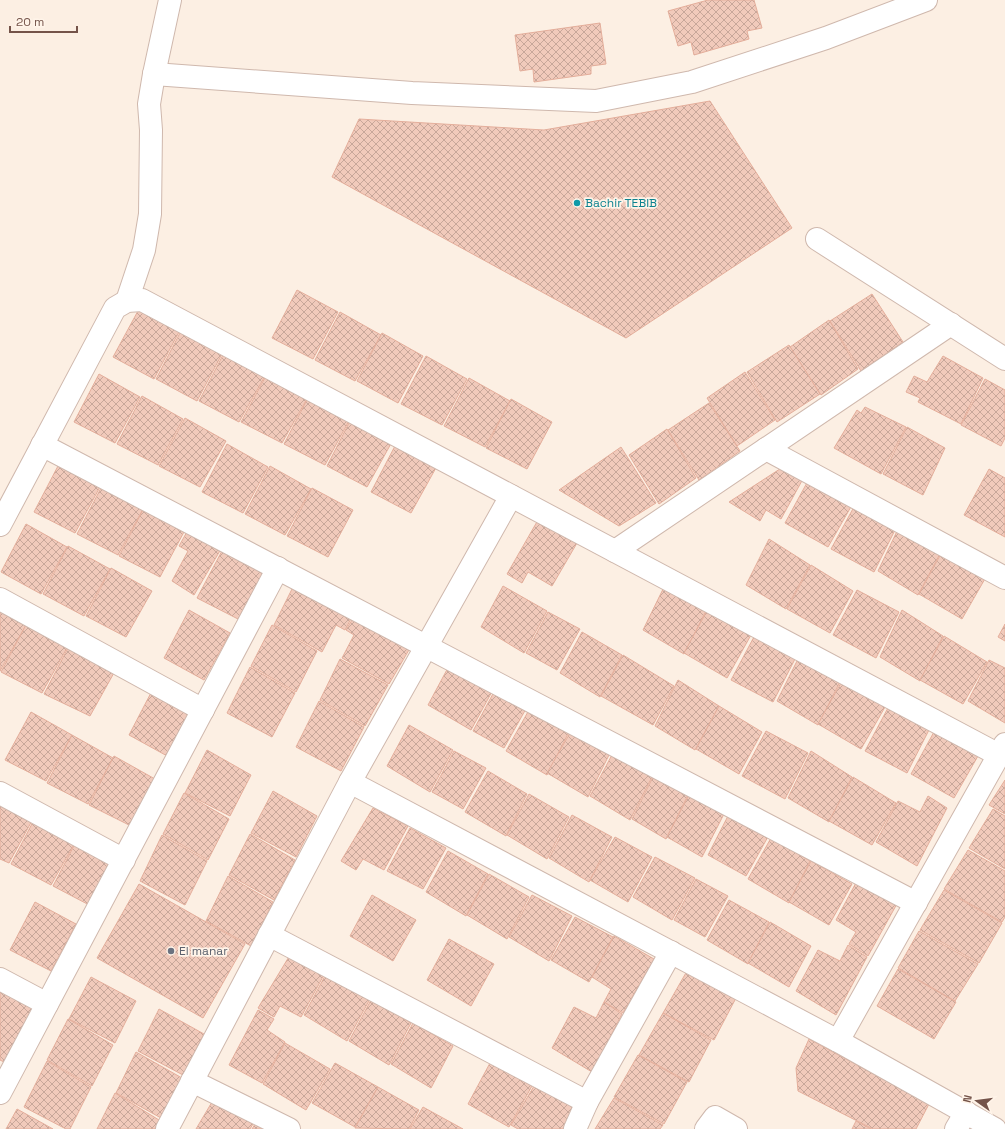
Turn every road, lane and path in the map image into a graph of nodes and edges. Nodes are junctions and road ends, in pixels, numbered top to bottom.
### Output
1 (170, 0) edge
2 (926, 0) edge
3 (154, 74) junction
4 (817, 238) dead end
5 (127, 301) junction
6 (951, 324) junction
7 (1005, 359) edge
8 (42, 445) junction
9 (766, 449) junction
10 (511, 496) junction
11 (0, 525) edge
12 (615, 551) junction
13 (278, 568) junction
14 (1005, 578) edge
15 (0, 599) edge
16 (427, 646) junction
17 (203, 710) junction
18 (1002, 750) edge
19 (350, 782) junction
20 (0, 793) edge
21 (124, 860) junction
22 (916, 903) junction
23 (269, 935) junction
24 (671, 952) junction
25 (0, 979) edge
26 (48, 1004) junction
27 (838, 1041) junction
28 (192, 1081) junction
29 (0, 1093) edge
30 (587, 1102) junction
31 (961, 1120) edge
32 (167, 1129) edge
33 (289, 1129) edge
34 (575, 1129) edge
35 (706, 1129) edge
36 (736, 1129) edge
37 (995, 1129) edge

1 - 3 street
2 - 3 street
3 - 5 street
4 - 6 street
5 - 8 street
5 - 10 street
6 - 7 street
6 - 9 street
8 - 11 street
8 - 13 street
9 - 12 street
9 - 14 street
10 - 12 street
10 - 16 street
12 - 18 street
13 - 16 street
13 - 17 street
15 - 17 street
16 - 19 street
16 - 22 street
17 - 21 street
18 - 22 street
19 - 23 street
19 - 24 street
20 - 21 street
21 - 26 street
22 - 27 street
23 - 28 street
23 - 30 street
24 - 27 street
24 - 30 street
25 - 26 street
26 - 29 street
27 - 31 street
28 - 32 street
28 - 33 street
30 - 34 street
31 - 37 street
35 - 36 street

